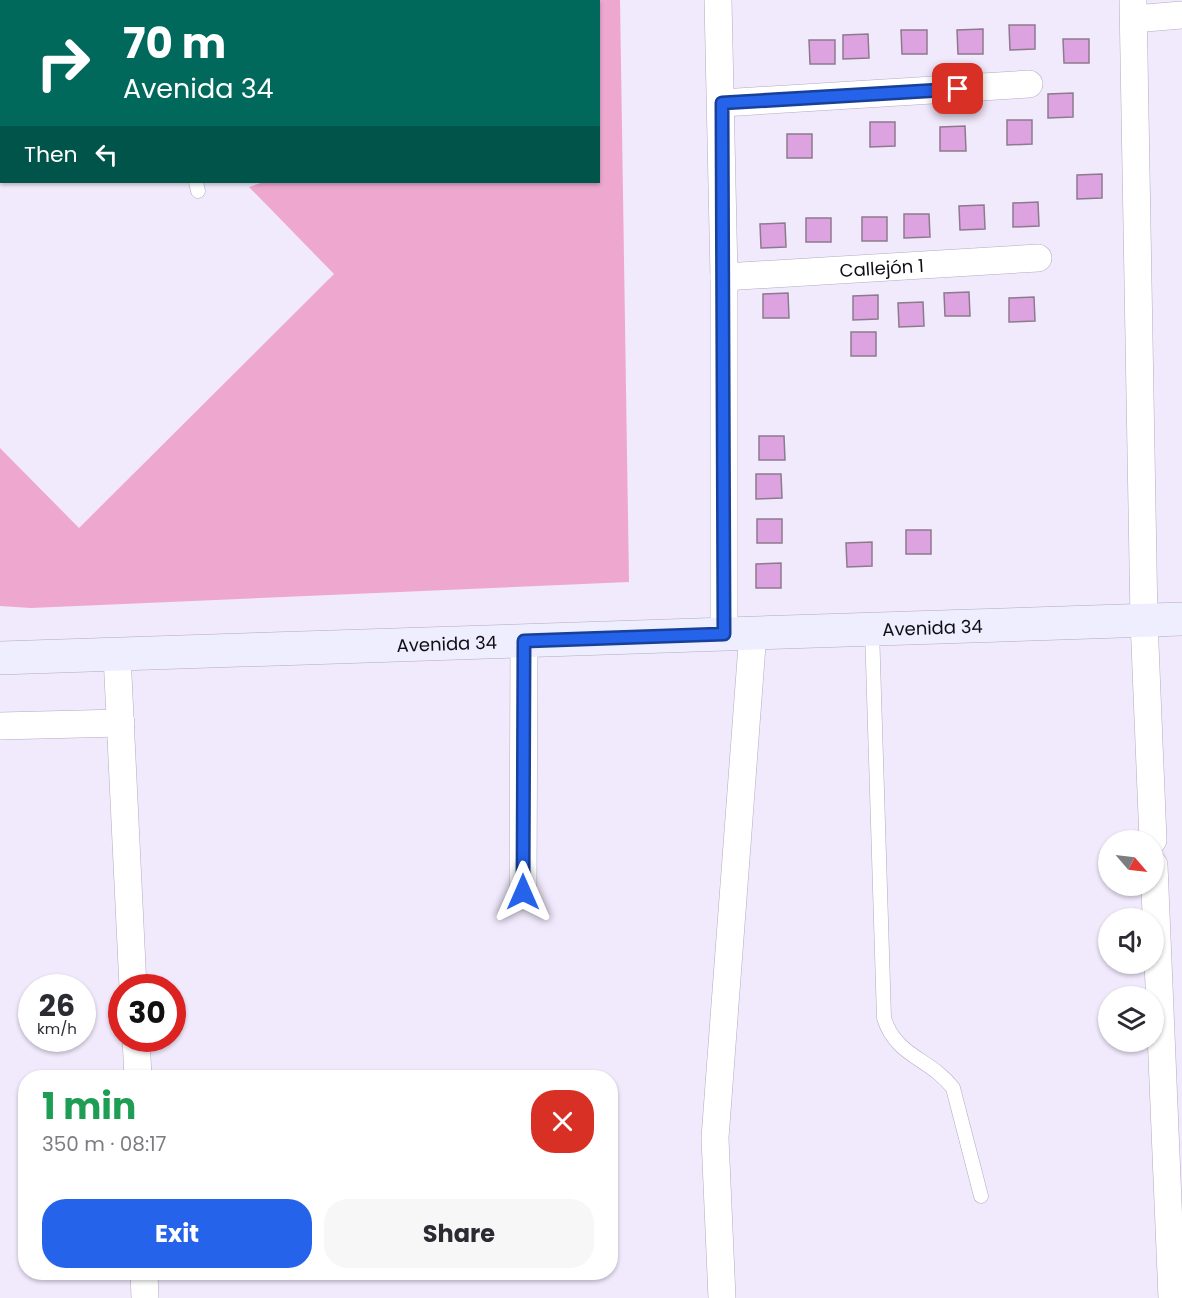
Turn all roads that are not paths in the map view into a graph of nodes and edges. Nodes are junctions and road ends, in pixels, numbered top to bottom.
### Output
1 (718, 0) edge
2 (1133, 10) edge
3 (1182, 15) edge
4 (1029, 84) dead end
5 (722, 103) junction
6 (1038, 258) dead end
7 (723, 277) junction
8 (1182, 619) edge
9 (1144, 620) junction
10 (872, 629) junction
11 (738, 633) junction
12 (524, 641) junction
13 (117, 655) junction
14 (0, 658) edge
15 (121, 723) junction
16 (0, 726) edge
17 (1153, 830) edge
18 (523, 892) dead end
19 (1158, 896) edge
20 (133, 974) edge
21 (1170, 997) edge
22 (137, 1052) edge
23 (138, 1070) edge
24 (981, 1196) dead end
25 (144, 1280) edge
26 (140, 1298) edge
27 (145, 1298) edge
28 (722, 1298) edge
29 (1172, 1298) edge

1 - 5 street
2 - 3 street
2 - 9 street
4 - 5 street
5 - 7 street
6 - 7 street, Callejón 1
7 - 11 street
8 - 9 street, Avenida 34
9 - 10 street, Avenida 34
9 - 17 street
10 - 11 street, Avenida 34
10 - 24 lane
11 - 12 street, Avenida 34
11 - 28 street
12 - 13 street, Avenida 34
12 - 18 street
13 - 14 street, Avenida 34
13 - 15 street
15 - 16 street
15 - 20 street
19 - 21 street
21 - 29 street
22 - 23 street
25 - 27 street
26 - 27 street

